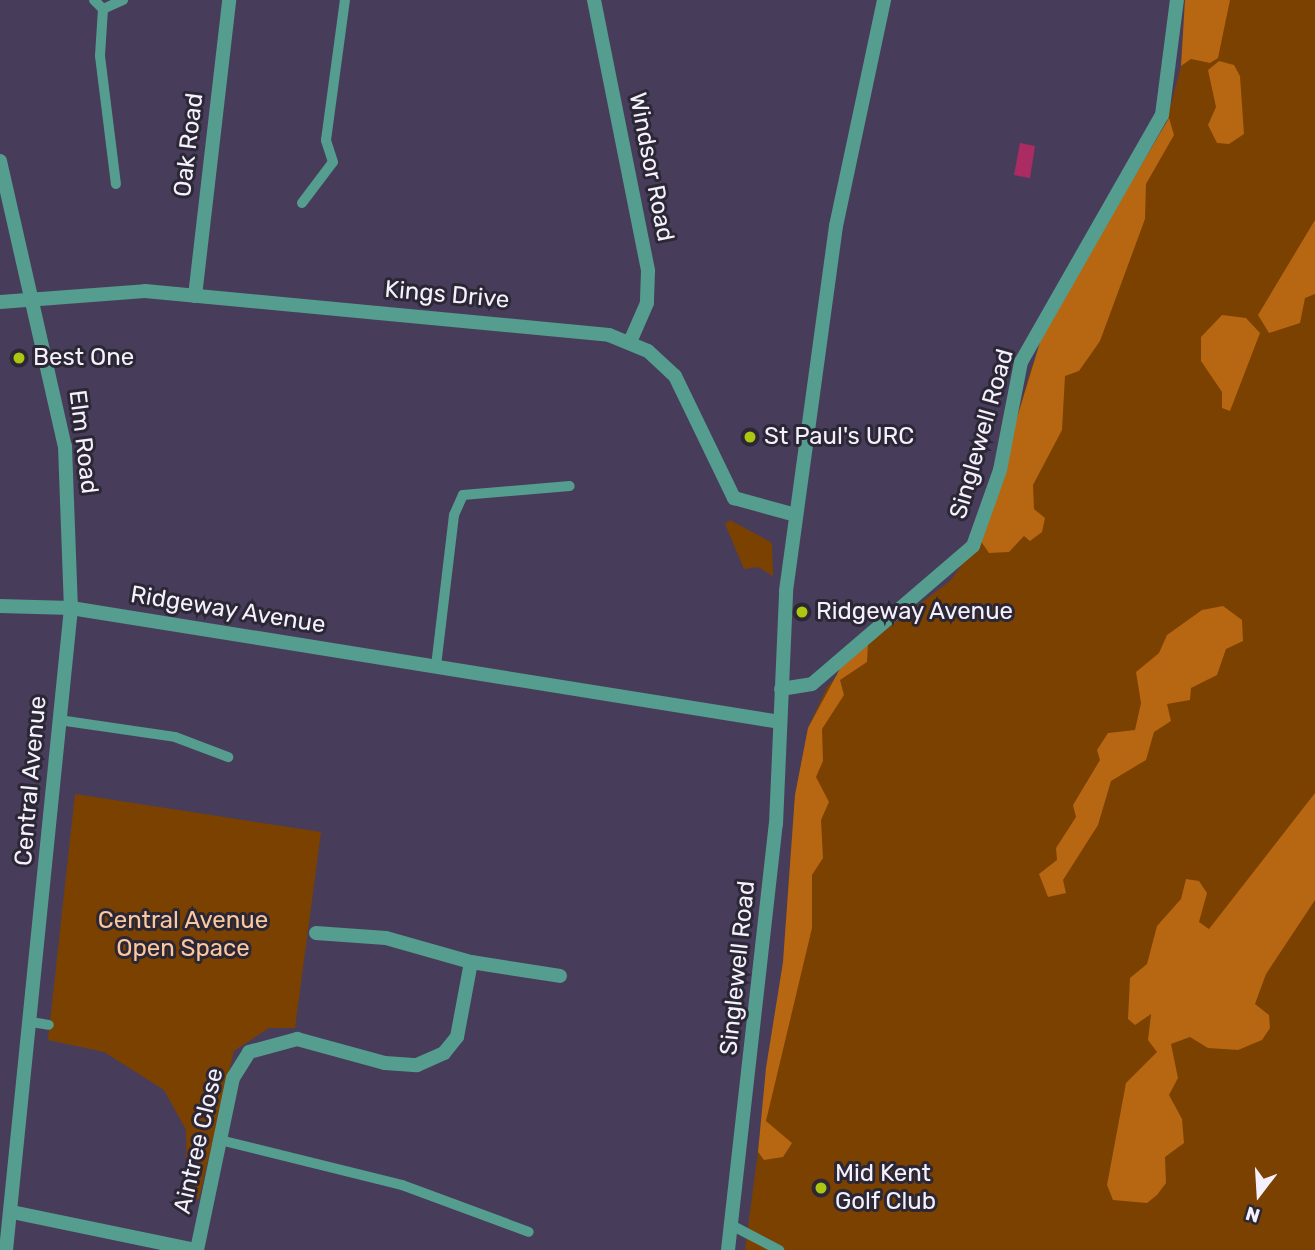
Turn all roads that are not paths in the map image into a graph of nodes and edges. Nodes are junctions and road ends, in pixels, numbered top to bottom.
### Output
1 (94, 0) edge
2 (123, 0) edge
3 (229, 0) edge
4 (345, 0) edge
5 (594, 0) edge
6 (884, 0) edge
7 (1177, 0) edge
8 (103, 9) junction
9 (0, 162) edge
10 (116, 184) dead end
11 (302, 203) dead end
12 (195, 296) junction
13 (34, 299) junction
14 (0, 302) edge
15 (630, 342) junction
16 (570, 486) dead end
17 (796, 515) junction
18 (0, 606) edge
19 (71, 608) junction
20 (436, 666) junction
21 (781, 689) junction
22 (59, 720) junction
23 (780, 722) junction
24 (228, 757) dead end
25 (316, 933) dead end
26 (471, 962) junction
27 (560, 976) dead end
28 (31, 1022) junction
29 (49, 1025) dead end
30 (220, 1140) junction
31 (12, 1212) junction
32 (735, 1227) junction
33 (529, 1232) dead end
34 (6, 1250) edge
35 (197, 1250) edge
36 (728, 1250) edge
37 (779, 1250) edge

1 - 8 lane
2 - 8 lane
3 - 12 street, Oak Road
4 - 11 lane
5 - 15 street, Windsor Road
6 - 17 street, Singlewell Road
7 - 21 street, Singlewell Road
8 - 10 lane
9 - 13 street, Elm Road
12 - 13 street, Kings Drive
12 - 15 street, Kings Drive
13 - 14 street, Kings Drive
13 - 19 street, Elm Road
15 - 17 street, Kings Drive
16 - 20 lane
17 - 21 street, Singlewell Road
18 - 19 street, Ridgeway Avenue
19 - 20 street, Ridgeway Avenue
19 - 22 street, Central Avenue
20 - 23 street, Ridgeway Avenue
21 - 23 street, Singlewell Road
22 - 24 lane
22 - 28 street, Central Avenue
23 - 32 street, Singlewell Road
25 - 26 street
26 - 27 street
26 - 30 street, Aintree Close
28 - 29 lane
28 - 31 street, Central Avenue
30 - 33 lane
30 - 35 street, Aintree Close
31 - 34 street, Central Avenue
31 - 35 street
32 - 36 street, Singlewell Road
32 - 37 lane

